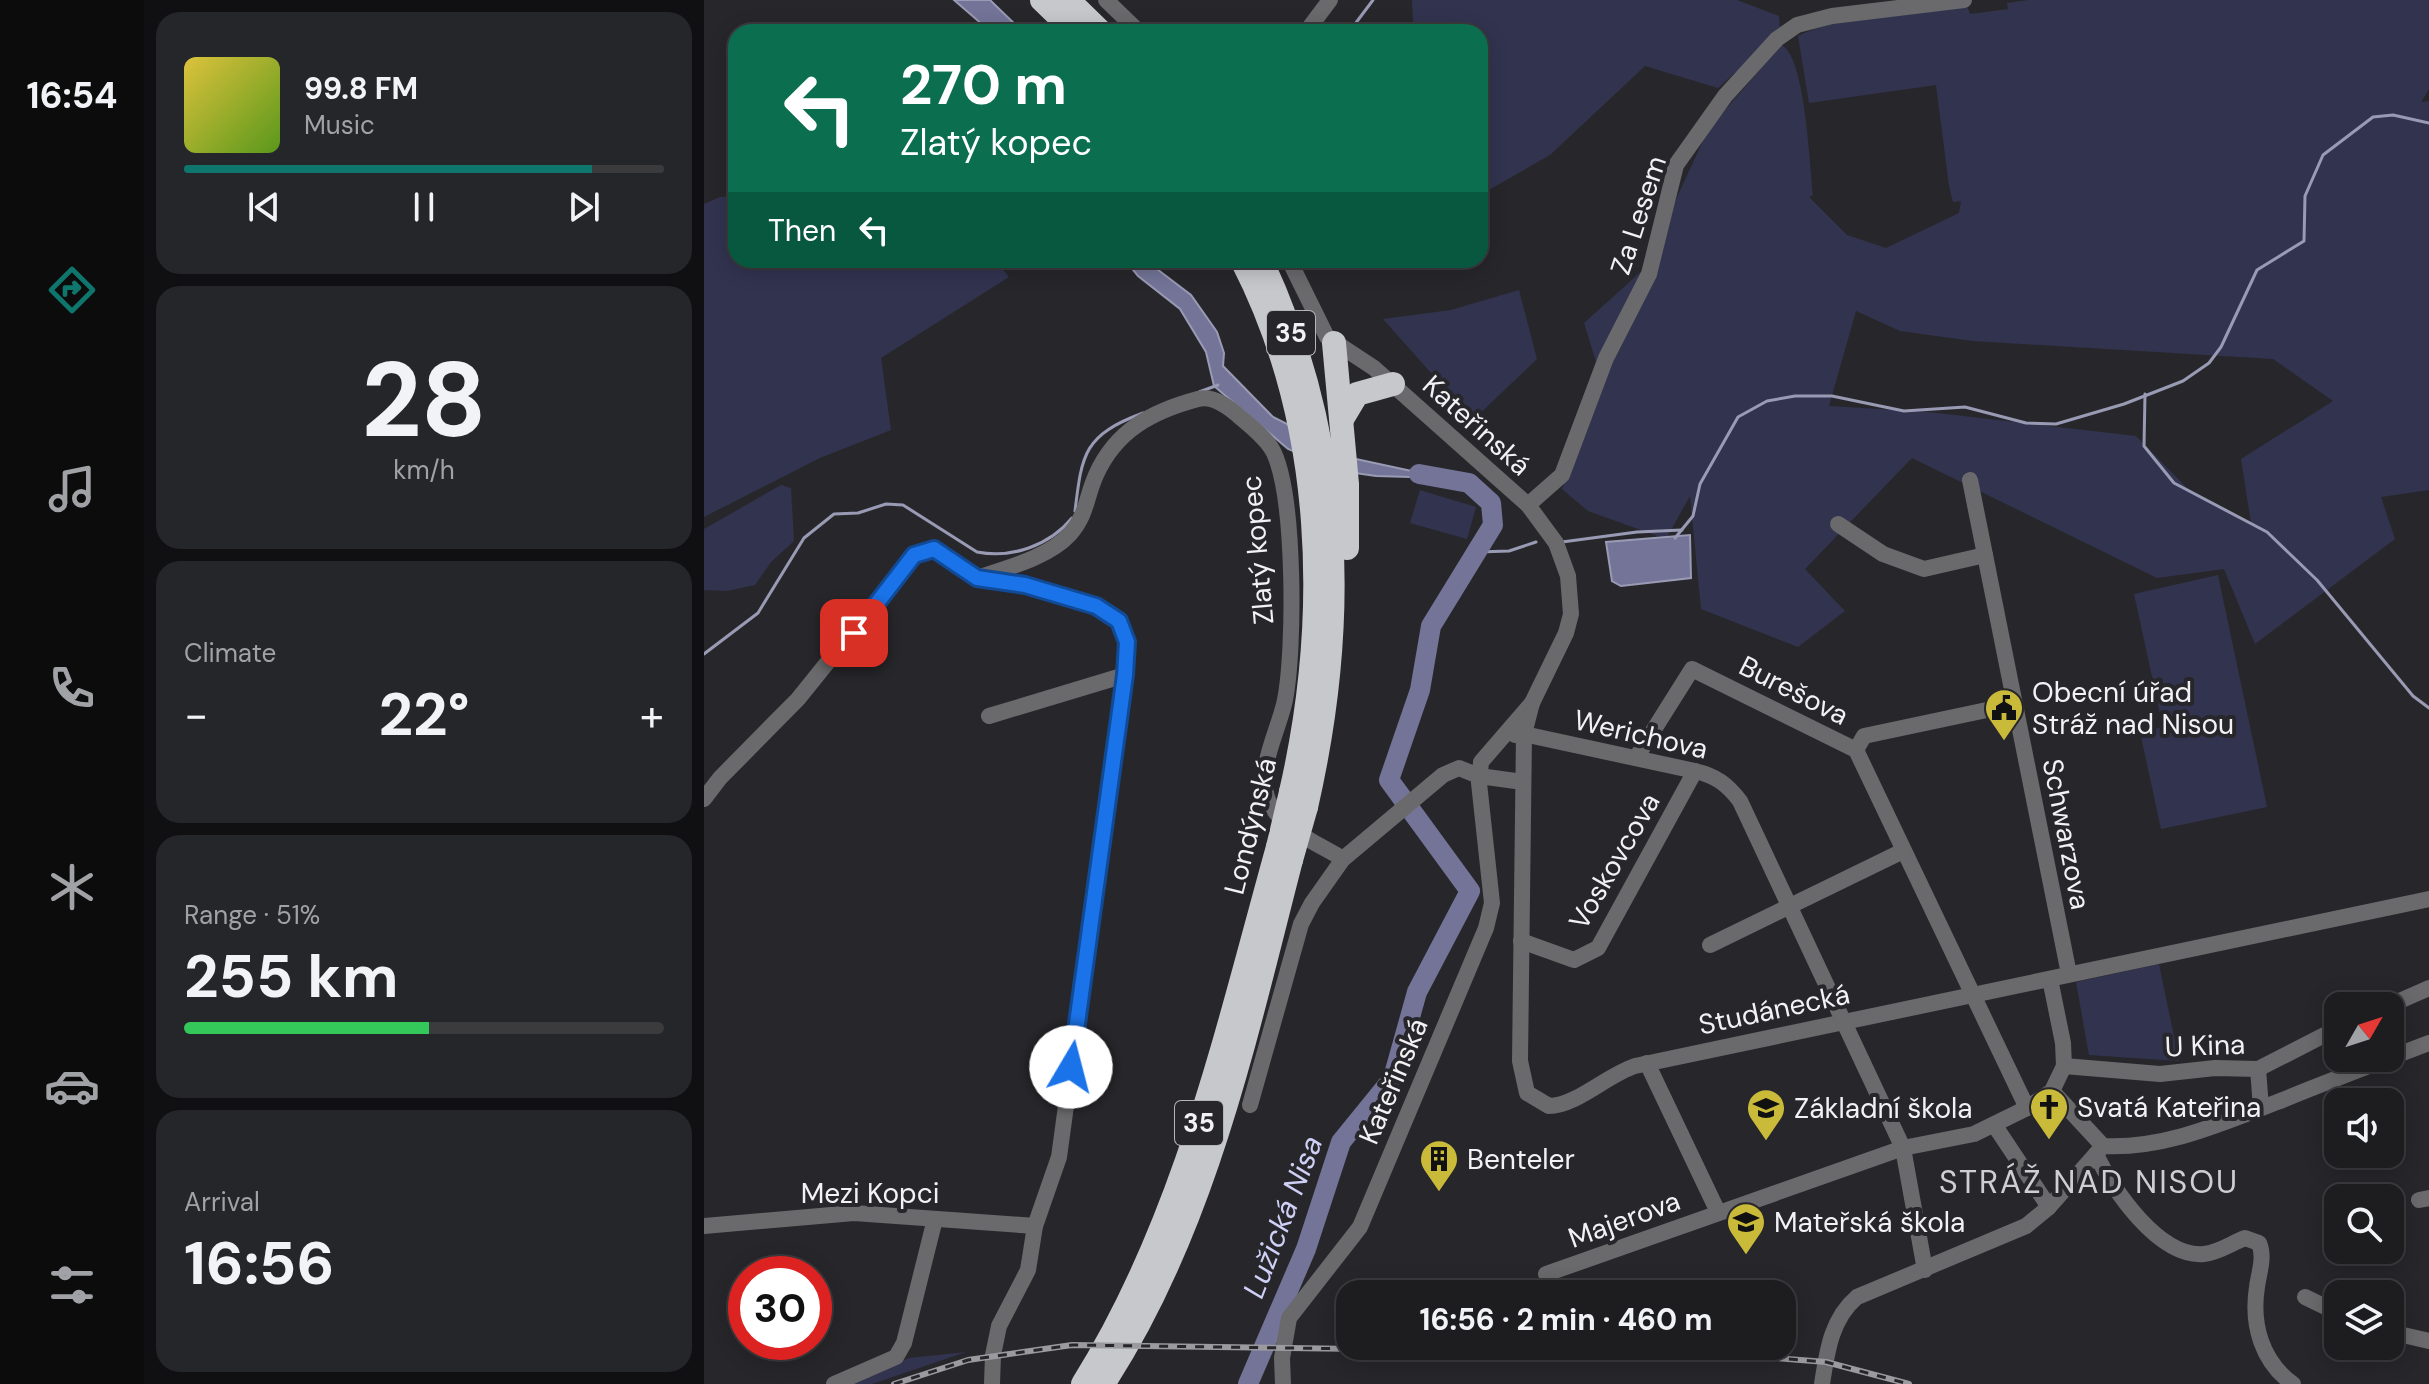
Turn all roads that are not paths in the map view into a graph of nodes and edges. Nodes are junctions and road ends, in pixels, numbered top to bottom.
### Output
1 (1042, 0) edge
2 (1068, 0) edge
3 (1106, 0) edge
4 (1330, 0) edge
5 (1964, 0) edge
6 (1067, 24) edge
7 (1093, 24) edge
8 (1131, 24) edge
9 (1312, 24) edge
10 (1245, 268) edge
11 (1264, 268) edge
12 (1293, 268) edge
13 (1334, 343) junction
14 (1393, 384) junction
15 (1303, 403) junction
16 (1342, 419) junction
17 (1326, 475) junction
18 (1970, 480) dead end
19 (1528, 505) junction
20 (1838, 524) dead end
21 (1985, 555) junction
22 (977, 578) junction
23 (1125, 675) junction
24 (1532, 703) junction
25 (2015, 704) junction
26 (989, 716) dead end
27 (1524, 734) junction
28 (1502, 738) junction
29 (1856, 750) junction
30 (1636, 758) junction
31 (1695, 771) junction
32 (1479, 776) junction
33 (1523, 782) junction
34 (704, 799) edge
35 (1298, 800) junction
36 (1903, 851) junction
37 (1284, 854) junction
38 (1343, 859) junction
39 (2429, 899) edge
40 (1789, 907) junction
41 (1521, 941) junction
42 (1710, 945) dead end
43 (2069, 974) junction
44 (2050, 979) junction
45 (2429, 988) edge
46 (1971, 994) junction
47 (2404, 999) edge
48 (1842, 1020) junction
49 (2324, 1035) edge
50 (2429, 1043) edge
51 (1647, 1063) junction
52 (2064, 1066) junction
53 (2258, 1069) junction
54 (2052, 1091) junction
55 (1250, 1105) dead end
56 (2027, 1108) junction
57 (2261, 1108) junction
58 (1995, 1126) junction
59 (1903, 1148) junction
60 (2099, 1150) junction
61 (2049, 1207) junction
62 (1718, 1212) junction
63 (935, 1219) junction
64 (704, 1226) edge
65 (1035, 1226) junction
66 (1925, 1270) junction
67 (1546, 1274) dead end
68 (2305, 1297) dead end
69 (2324, 1306) edge
70 (2404, 1335) edge
71 (2429, 1341) edge
72 (834, 1384) edge
73 (992, 1384) edge
74 (1083, 1384) edge
75 (1103, 1384) edge
76 (1283, 1384) edge
77 (1822, 1384) edge
78 (2293, 1384) edge

1 - 6 highway
2 - 7 highway
3 - 8 street
4 - 9 street
5 - 19 street, Za Lesem
10 - 15 highway, Londýnská / 35
11 - 15 highway, Londýnská / 35
12 - 13 street
13 - 14 street, Kateřinská
13 - 16 highway
14 - 16 highway
14 - 19 street, Kateřinská
15 - 17 highway, Londýnská / 35
16 - 17 highway
17 - 35 highway, Londýnská / 35
17 - 35 highway, Londýnská / 35
18 - 21 street, Schwarzova
19 - 24 street, Kateřinská
20 - 21 street
21 - 25 street, Schwarzova
22 - 23 street
22 - 34 street
22 - 38 street, Zlatý kopec
23 - 26 street
23 - 65 street
24 - 27 street, Studánecká
24 - 28 street, Kateřinská
25 - 29 street
25 - 43 street, Schwarzova
27 - 28 street, Werichova
27 - 30 street, Werichova
27 - 33 street, Studánecká
28 - 32 street, Kateřinská
29 - 30 street, Burešova
29 - 36 street, Burešova
30 - 31 street, Werichova
31 - 40 street, Werichova
31 - 41 street, Voskovcova
32 - 33 street
32 - 38 street
32 - 76 street, Kateřinská
33 - 41 street, Studánecká
35 - 37 highway, Londýnská / 35, bridge
36 - 40 street
36 - 46 street, Burešova
37 - 74 highway, Londýnská / 35
37 - 75 highway, Londýnská / 35
38 - 55 street
39 - 43 street, Studánecká
40 - 42 street
40 - 48 street, Werichova
41 - 51 street, Studánecká
43 - 44 street, Studánecká
44 - 46 street, Studánecká
44 - 52 street
45 - 47 street
46 - 48 street, Studánecká
46 - 56 street, Burešova
48 - 51 street, Studánecká
48 - 59 street, Werichova
49 - 53 street, U Kina
50 - 57 street
51 - 62 street, Majerova
52 - 53 street, U Kina
52 - 54 street
53 - 57 street
54 - 56 street, Majerova
54 - 60 street
56 - 58 street, Majerova
57 - 60 street
58 - 59 street, Majerova
58 - 61 street
59 - 62 street, Majerova
59 - 66 street, Werichova
60 - 61 street
60 - 78 street
61 - 66 street
62 - 67 street, Majerova
63 - 64 street, Mezi Kopci
63 - 65 street, Mezi Kopci
63 - 72 street
65 - 73 street
66 - 77 street
68 - 69 street
70 - 71 street

